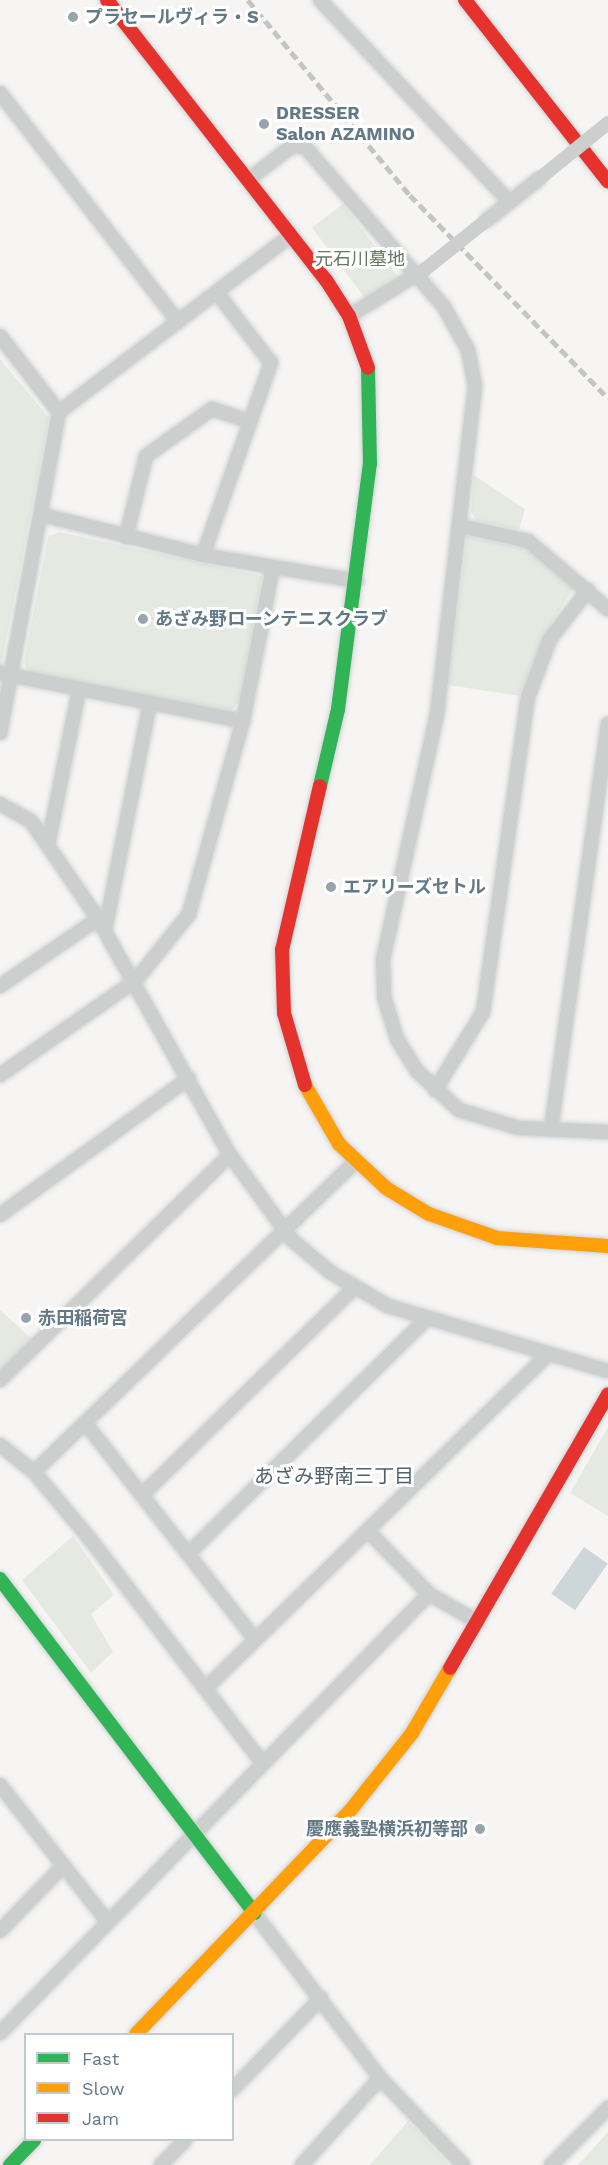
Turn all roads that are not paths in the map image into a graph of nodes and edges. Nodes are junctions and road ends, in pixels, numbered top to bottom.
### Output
1 (107, 0) edge
2 (320, 0) edge
3 (465, 0) edge
4 (0, 93) edge
5 (608, 123) edge
6 (248, 180) junction
7 (608, 182) edge
8 (510, 202) junction
9 (291, 235) junction
10 (418, 274) junction
11 (217, 293) junction
12 (349, 316) junction
13 (178, 322) junction
14 (0, 336) edge
15 (59, 412) junction
16 (250, 421) junction
17 (42, 515) junction
18 (461, 526) junction
19 (126, 537) junction
20 (203, 555) junction
21 (273, 567) junction
22 (357, 581) junction
23 (588, 590) junction
24 (608, 609) edge
25 (6, 674) edge
26 (79, 690) junction
27 (150, 703) junction
28 (243, 721) junction
29 (608, 724) edge
30 (0, 733) edge
31 (0, 804) edge
32 (48, 845) junction
33 (101, 925) junction
34 (136, 980) junction
35 (0, 986) edge
36 (0, 1075) edge
37 (189, 1078) junction
38 (435, 1089) junction
39 (551, 1129) junction
40 (608, 1132) edge
41 (230, 1155) junction
42 (356, 1161) junction
43 (0, 1215) edge
44 (283, 1230) junction
45 (608, 1246) edge
46 (354, 1288) junction
47 (424, 1320) junction
48 (548, 1354) junction
49 (608, 1371) edge
50 (0, 1380) edge
51 (608, 1394) edge
52 (86, 1424) junction
53 (0, 1445) edge
54 (34, 1472) junction
55 (144, 1493) junction
56 (368, 1531) junction
57 (189, 1554) junction
58 (0, 1579) edge
59 (429, 1594) junction
60 (478, 1622) junction
61 (254, 1638) junction
62 (206, 1688) junction
63 (262, 1762) junction
64 (2, 1792) edge
65 (194, 1833) junction
66 (63, 1866) junction
67 (254, 1913) junction
68 (108, 1922) junction
69 (0, 1931) edge
70 (321, 1998) junction
71 (0, 2033) edge
72 (137, 2033) edge
73 (380, 2078) junction
74 (234, 2088) edge
75 (608, 2108) edge
76 (32, 2141) edge
77 (183, 2141) edge
78 (10, 2165) edge
79 (160, 2165) edge
80 (302, 2165) edge
81 (463, 2165) edge
82 (551, 2165) edge

1 - 6 street
2 - 8 street
3 - 7 street
4 - 13 street
5 - 8 street, bridge
6 - 9 street
6 - 10 street
8 - 10 street, bridge
9 - 11 street
9 - 12 street
10 - 12 street
10 - 18 street
11 - 13 street
11 - 16 street
12 - 22 street
13 - 15 street
14 - 15 street
15 - 17 street
16 - 19 street
16 - 20 street
17 - 19 street
17 - 25 street
18 - 23 street
18 - 38 street
19 - 20 street
20 - 21 street
21 - 22 street
21 - 28 street
22 - 42 street
23 - 24 street
23 - 38 street
25 - 26 street
25 - 30 street
26 - 27 street
26 - 32 street
27 - 28 street
27 - 33 street
28 - 34 street
29 - 39 street
31 - 32 street
32 - 33 street
33 - 34 street
33 - 35 street
34 - 36 street
34 - 37 street
37 - 41 street
37 - 43 street
38 - 39 street
39 - 40 street
41 - 44 street
41 - 50 street
42 - 44 street
42 - 45 street
44 - 46 street
44 - 52 street
46 - 47 street
46 - 55 street
47 - 48 street
47 - 57 street
48 - 49 street
48 - 56 street
51 - 60 street
52 - 54 street
52 - 55 street
53 - 54 street
54 - 62 street
55 - 57 street
56 - 59 street
56 - 61 street
57 - 61 street
58 - 65 street
59 - 60 street
59 - 63 street
60 - 67 street
61 - 62 street
62 - 63 street
63 - 65 street
64 - 66 street
65 - 67 street
65 - 68 street
66 - 68 street
66 - 69 street
67 - 70 street
67 - 72 street
68 - 71 street
70 - 73 street
70 - 74 street
73 - 80 street
73 - 81 street
75 - 82 street
76 - 78 street
77 - 79 street

